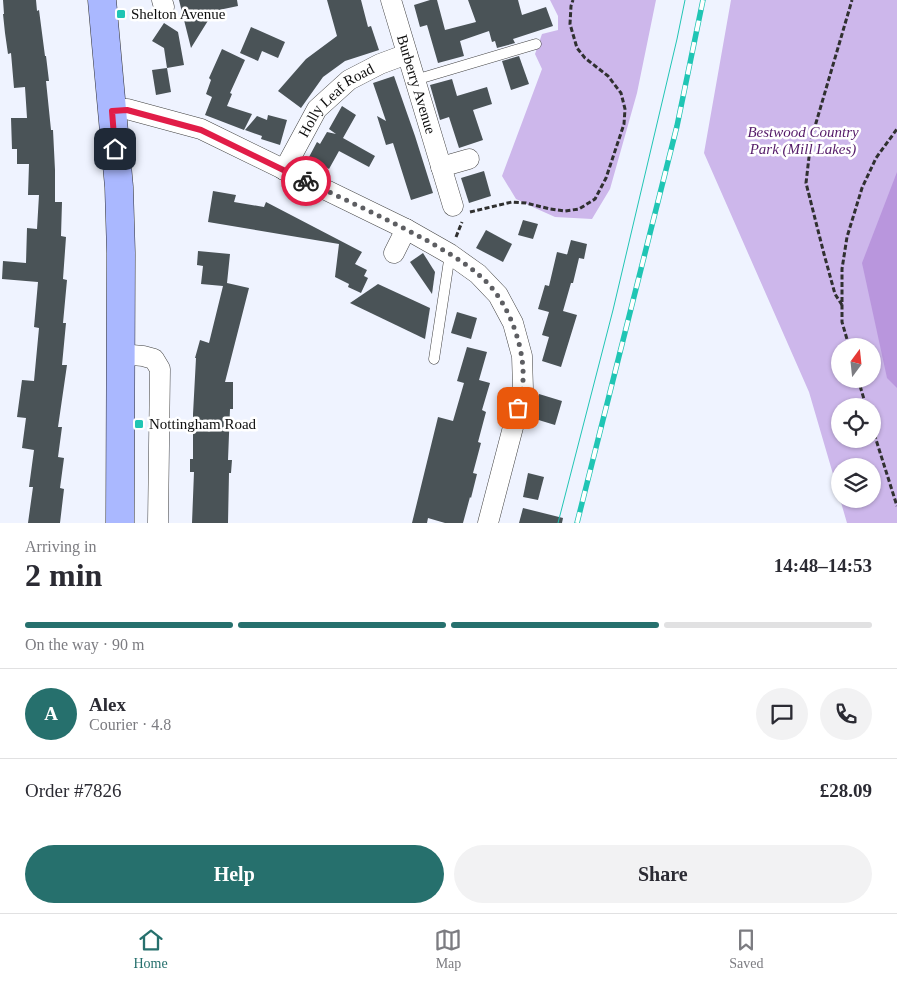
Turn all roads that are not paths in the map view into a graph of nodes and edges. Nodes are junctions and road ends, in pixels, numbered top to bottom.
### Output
1 (102, 0) edge
2 (391, 0) edge
3 (536, 44) dead end
4 (407, 54) junction
5 (415, 80) junction
6 (112, 111) junction
7 (469, 159) dead end
8 (441, 167) junction
9 (284, 170) junction
10 (460, 213) road end
11 (406, 230) junction
12 (394, 253) dead end
13 (450, 254) junction
14 (121, 354) junction
15 (434, 359) dead end
16 (120, 523) edge
17 (158, 523) edge
18 (488, 523) edge

1 - 6 street
2 - 4 street, Burberry Avenue
3 - 5 lane
4 - 5 street, Burberry Avenue
4 - 9 street, Holly Leaf Road
5 - 8 street, Burberry Avenue
6 - 9 street
6 - 14 street
7 - 8 street
8 - 10 street, Burberry Avenue
9 - 11 street
11 - 12 street
11 - 13 street
13 - 15 lane
13 - 18 street
14 - 16 street
14 - 17 street

